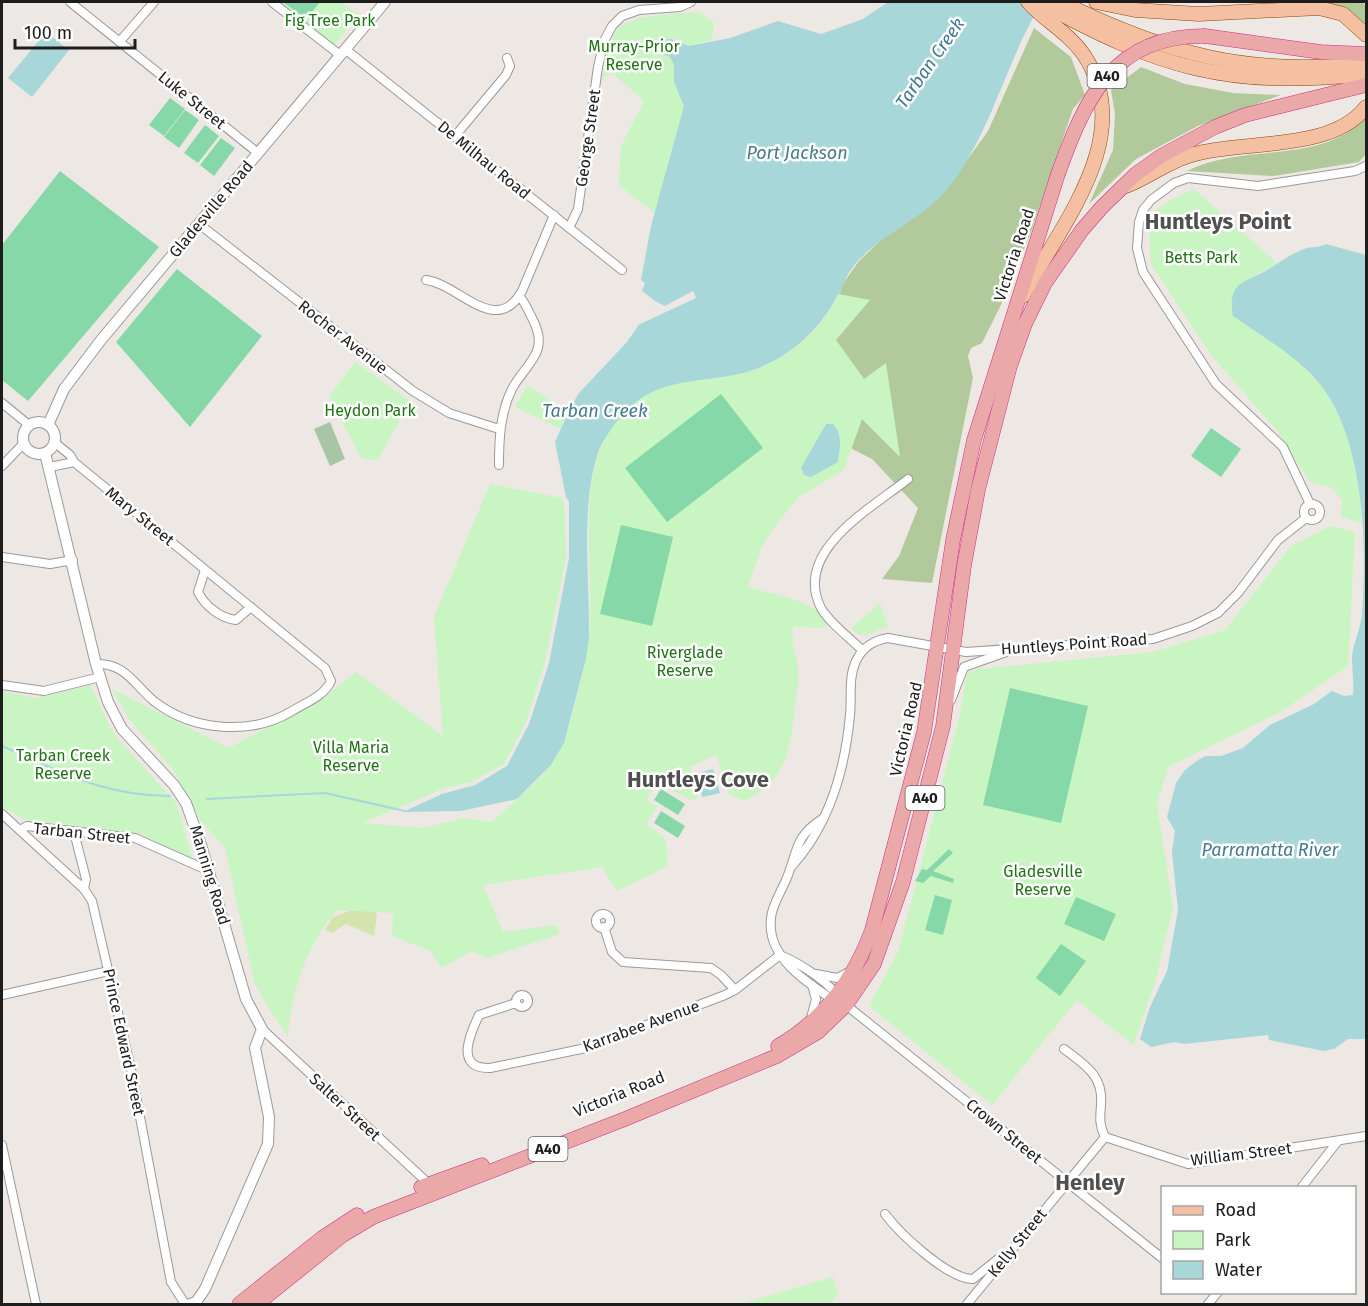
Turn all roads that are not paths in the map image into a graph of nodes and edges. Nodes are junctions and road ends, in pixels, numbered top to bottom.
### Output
1 (70, 2) edge
2 (154, 2) edge
3 (272, 2) edge
4 (385, 2) edge
5 (691, 2) edge
6 (1028, 2) edge
7 (1038, 2) edge
8 (1061, 2) edge
9 (1096, 2) edge
10 (1366, 35) edge
11 (1120, 37) junction
12 (120, 41) junction
13 (343, 52) junction
14 (507, 58) dead end
15 (1362, 70) edge
16 (1366, 106) edge
17 (455, 136) junction
18 (258, 153) junction
19 (1366, 166) edge
20 (1124, 187) junction
21 (554, 215) junction
22 (199, 224) junction
23 (569, 228) junction
24 (622, 270) dead end
25 (426, 280) dead end
26 (520, 297) junction
27 (1003, 345) junction
28 (2, 403) edge
29 (48, 424) junction
30 (29, 425) junction
31 (499, 429) junction
32 (54, 442) junction
33 (24, 443) junction
34 (45, 453) junction
35 (74, 462) junction
36 (499, 465) dead end
37 (2, 466) edge
38 (50, 467) junction
39 (908, 479) dead end
40 (1310, 504) junction
41 (1306, 518) junction
42 (2, 557) edge
43 (73, 560) junction
44 (205, 570) junction
45 (251, 607) junction
46 (938, 648) junction
47 (1015, 648) junction
48 (862, 650) junction
49 (953, 651) junction
50 (96, 664) junction
51 (100, 677) junction
52 (2, 685) edge
53 (943, 726) junction
54 (2, 814) edge
55 (20, 830) junction
56 (74, 832) junction
57 (209, 871) junction
58 (84, 889) junction
59 (604, 927) dead end
60 (780, 954) junction
61 (862, 954) junction
62 (109, 971) junction
63 (810, 972) junction
64 (812, 983) junction
65 (735, 990) junction
66 (2, 995) edge
67 (839, 999) junction
68 (516, 1003) dead end
69 (262, 1029) junction
70 (802, 1031) junction
71 (1064, 1049) dead end
72 (1366, 1136) edge
73 (1105, 1137) junction
74 (1338, 1141) junction
75 (2, 1145) edge
76 (1067, 1181) junction
77 (429, 1184) junction
78 (1303, 1186) edge
79 (885, 1214) dead end
80 (1015, 1245) junction
81 (1161, 1257) edge
82 (36, 1305) edge
83 (184, 1305) edge
84 (190, 1305) edge
85 (239, 1305) edge
86 (256, 1305) edge
87 (967, 1305) edge

1 - 12 street, Luke Street
2 - 12 street
3 - 13 street, De Milhau Road
4 - 13 street, Gladesville Road
5 - 23 street, George Street
6 - 27 main road
7 - 11 main road
8 - 11 main road
9 - 10 main road
11 - 15 main road
12 - 18 street, Luke Street
13 - 17 street, De Milhau Road
13 - 18 street, Gladesville Road
14 - 17 street
15 - 20 highway, Victoria Road / A40
15 - 27 highway, Victoria Road / A40, bridge
16 - 20 main road
17 - 21 street, De Milhau Road
18 - 22 street, Gladesville Road
19 - 40 street
20 - 49 highway, Victoria Road / A40
21 - 23 street, De Milhau Road
21 - 26 street
22 - 29 street, Gladesville Road
22 - 31 street, Rocher Avenue
23 - 24 street, De Milhau Road
25 - 26 street
26 - 31 street
27 - 46 highway, Victoria Road / A40
28 - 30 street
29 - 30 street
29 - 32 street
30 - 33 street
31 - 36 street
32 - 34 street
32 - 35 street, Mary Street
33 - 34 street
33 - 37 street
34 - 38 street, Manning Road
35 - 38 street
35 - 44 street, Mary Street
38 - 43 street, Manning Road
39 - 48 street
40 - 41 street
40 - 41 street
41 - 47 street, Huntleys Point Road
42 - 43 street
43 - 50 street, Manning Road
44 - 45 street, Mary Street
44 - 45 street
45 - 50 street, Mary Street
46 - 48 street, Huntleys Point Road
46 - 49 street, Huntleys Point Road
46 - 61 highway, Victoria Road / A40
47 - 49 street, Huntleys Point Road
47 - 53 street
48 - 60 street
49 - 53 highway, Victoria Road / A40
50 - 51 street, Manning Road
51 - 52 street
51 - 57 street, Manning Road
53 - 67 highway, Victoria Road / A40
54 - 55 street, Prince Edward Street
55 - 56 street, Tarban Street
55 - 58 street, Prince Edward Street
56 - 57 street, Tarban Street
56 - 58 street
57 - 69 street, Manning Road
58 - 62 street, Prince Edward Street
59 - 65 street
60 - 63 street
60 - 64 street
60 - 65 street, Karrabee Avenue
61 - 63 street
61 - 67 highway, Victoria Road / A40
62 - 66 street
62 - 83 street, Prince Edward Street
63 - 67 street
64 - 67 street
64 - 70 street
65 - 68 street, Karrabee Avenue
67 - 70 highway, Victoria Road / A40
67 - 76 street, Crown Street
67 - 86 highway, Victoria Road / A40
69 - 77 street, Salter Street
69 - 84 street
70 - 77 highway, Victoria Road / A40
71 - 73 street
72 - 74 street, William Street
73 - 74 street, William Street
73 - 76 street
74 - 78 street
75 - 82 street
76 - 80 street, Kelly Street
76 - 81 street, Crown Street
77 - 85 highway, Victoria Road / A40
79 - 80 street
80 - 87 street, Kelly Street

